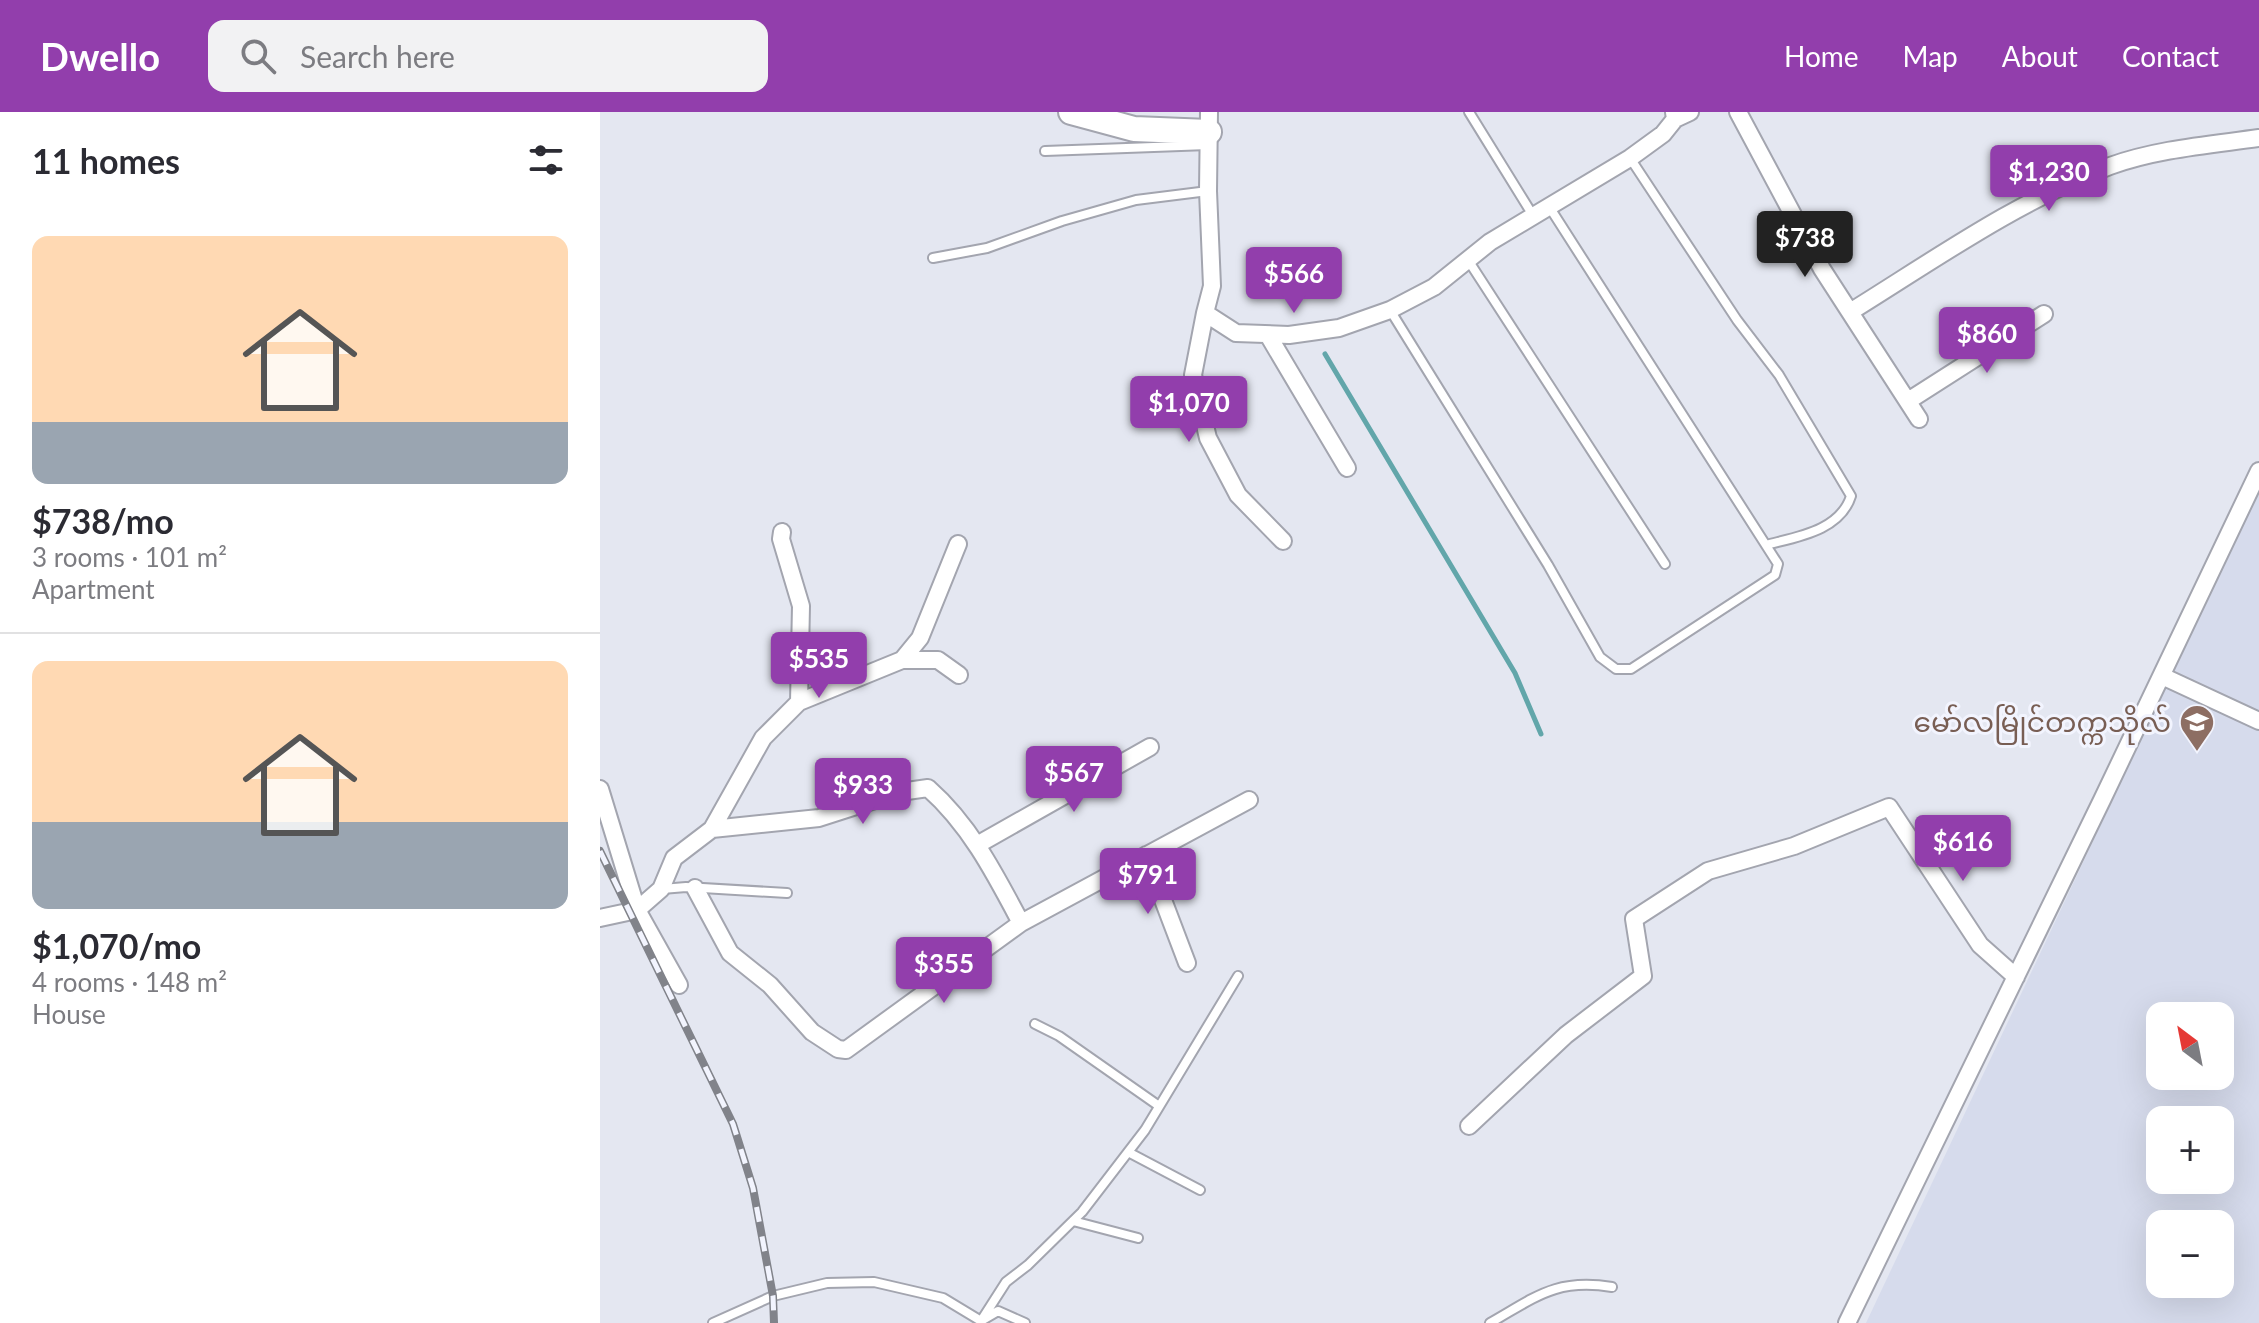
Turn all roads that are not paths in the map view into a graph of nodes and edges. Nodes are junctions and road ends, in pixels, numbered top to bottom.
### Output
1 (1071, 112) edge
2 (1469, 112) edge
3 (1738, 112) edge
4 (1680, 114) edge
5 (1209, 130) edge
6 (2259, 138) edge
7 (1045, 151) dead end
8 (1630, 158) junction
9 (1208, 191) junction
10 (1550, 208) junction
11 (1534, 218) junction
12 (933, 258) dead end
13 (1468, 259) junction
14 (1390, 310) junction
15 (1850, 312) junction
16 (1205, 313) junction
17 (2044, 314) dead end
18 (1268, 335) junction
19 (1908, 401) junction
20 (1919, 419) dead end
21 (1347, 468) dead end
22 (2259, 471) edge
23 (782, 532) dead end
24 (1283, 541) dead end
25 (958, 544) dead end
26 (1766, 545) junction
27 (1665, 564) dead end
28 (902, 660) junction
29 (959, 675) dead end
30 (2162, 676) junction
31 (799, 702) junction
32 (2259, 721) edge
33 (1150, 747) dead end
34 (600, 789) edge
35 (1249, 800) dead end
36 (712, 829) junction
37 (977, 845) junction
38 (1146, 855) junction
39 (695, 888) junction
40 (661, 889) junction
41 (787, 893) dead end
42 (637, 910) junction
43 (600, 918) edge
44 (1021, 923) junction
45 (1187, 963) dead end
46 (1238, 976) dead end
47 (2016, 977) junction
48 (679, 985) dead end
49 (1035, 1024) dead end
50 (1159, 1106) junction
51 (1469, 1126) dead end
52 (1128, 1152) junction
53 (1200, 1190) dead end
54 (1073, 1221) junction
55 (1138, 1238) dead end
56 (1612, 1287) dead end
57 (981, 1321) edge
58 (713, 1323) edge
59 (1025, 1323) edge
60 (1490, 1323) edge
61 (1847, 1323) edge

1 - 5 street
2 - 11 lane
3 - 15 street
4 - 8 street
5 - 7 lane
5 - 9 street
6 - 15 street
8 - 10 street
8 - 26 lane
9 - 12 lane
9 - 16 street
10 - 11 street
10 - 26 lane
11 - 13 street
13 - 14 street
13 - 27 lane
14 - 18 street
14 - 26 lane
15 - 19 street
16 - 18 street
16 - 24 street
17 - 19 street
18 - 21 street
19 - 20 street
22 - 30 street
23 - 31 street
25 - 28 street
28 - 29 street
28 - 31 street
30 - 32 street
30 - 47 street
31 - 36 street
33 - 37 street
34 - 42 street
35 - 38 street
36 - 37 street
36 - 40 street
37 - 44 street
38 - 44 street
38 - 45 street
39 - 40 lane
39 - 41 lane
39 - 44 street
40 - 42 street
42 - 43 street
42 - 48 street
46 - 50 lane
47 - 51 street
47 - 61 street
49 - 50 lane
50 - 52 lane
52 - 53 lane
52 - 54 lane
54 - 55 lane
54 - 57 lane
56 - 60 lane
57 - 58 lane
57 - 59 lane

